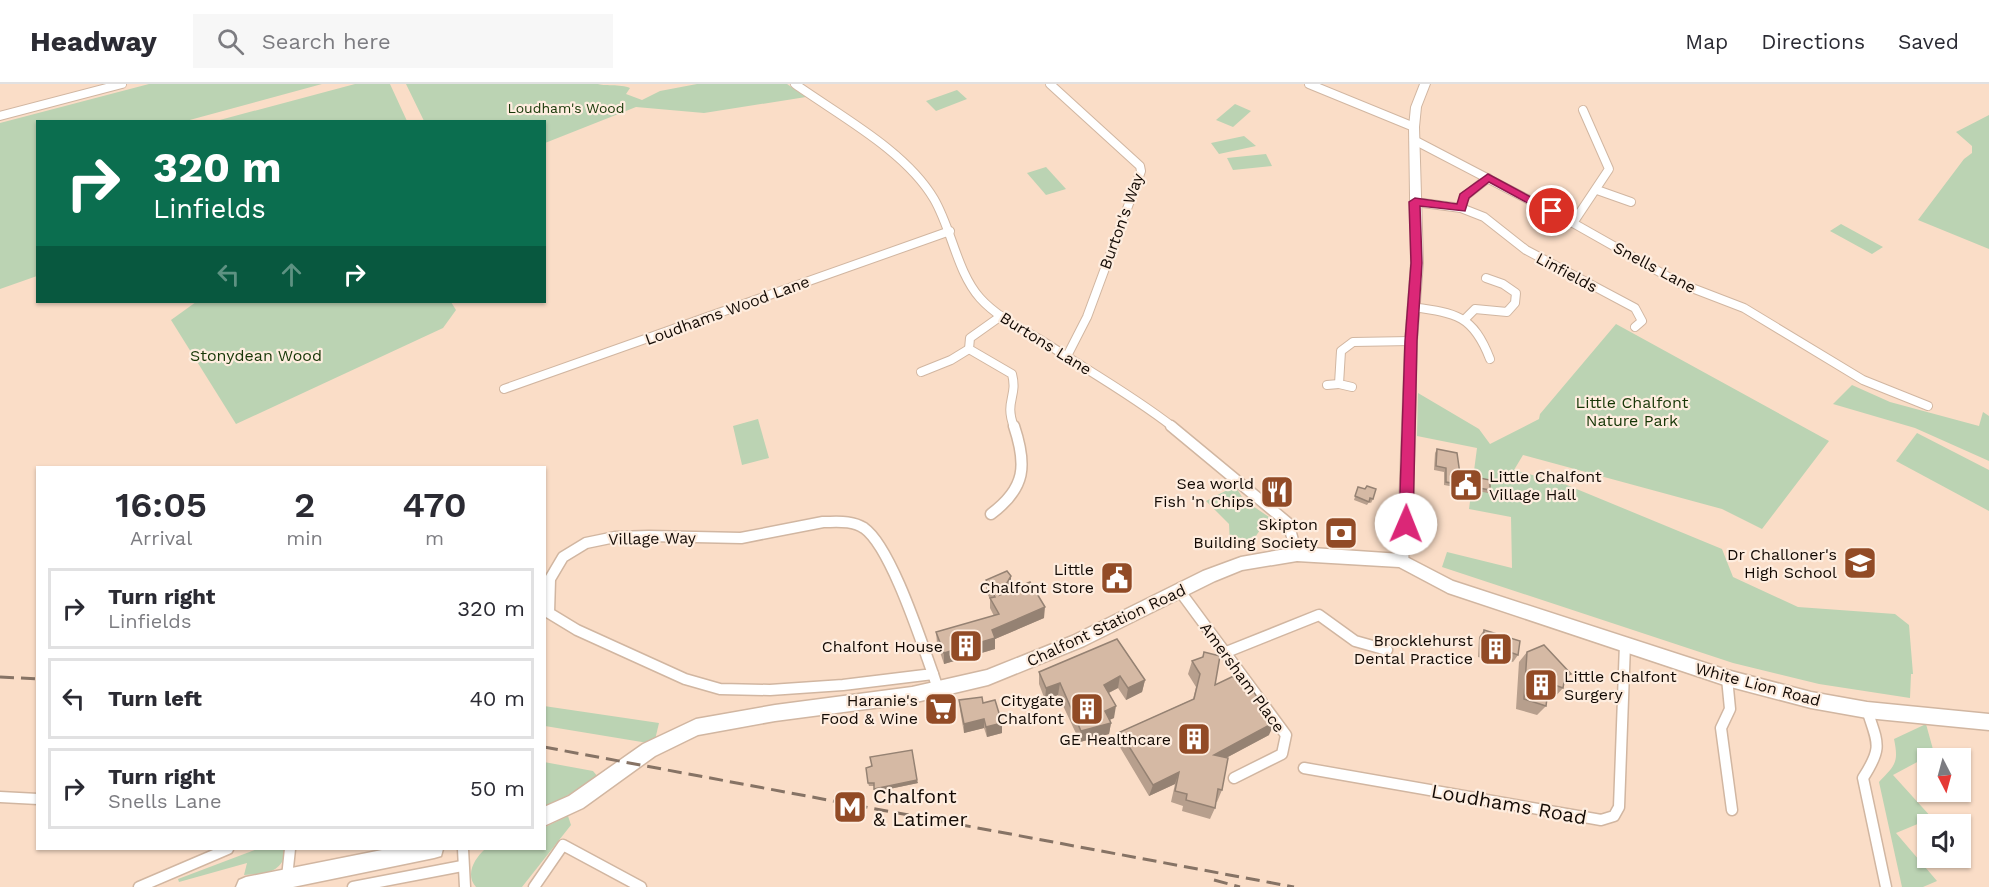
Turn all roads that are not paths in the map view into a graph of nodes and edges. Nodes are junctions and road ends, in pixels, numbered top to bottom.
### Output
1 (122, 84) edge
2 (795, 84) edge
3 (1050, 84) edge
4 (1309, 84) edge
5 (1425, 84) edge
6 (1583, 110) dead end
7 (0, 116) edge
8 (1414, 127) junction
9 (1414, 140) junction
10 (1488, 178) junction
11 (1597, 190) junction
12 (1415, 202) junction
13 (1631, 202) dead end
14 (1461, 208) junction
15 (1573, 223) junction
16 (950, 231) junction
17 (1486, 278) dead end
18 (1413, 307) junction
19 (1001, 316) junction
20 (1466, 318) junction
21 (1635, 327) dead end
22 (1411, 341) junction
23 (969, 349) junction
24 (1067, 356) junction
25 (1490, 359) dead end
26 (921, 372) dead end
27 (1339, 384) junction
28 (1327, 385) dead end
29 (1352, 387) dead end
30 (504, 389) dead end
31 (1928, 406) dead end
32 (990, 514) dead end
33 (1297, 554) junction
34 (1401, 561) junction
35 (1179, 590) junction
36 (1625, 644) junction
37 (1387, 650) dead end
38 (1224, 653) junction
39 (1727, 678) junction
40 (935, 682) junction
41 (1867, 710) junction
42 (1989, 722) edge
43 (1304, 768) dead end
44 (1234, 778) dead end
45 (0, 797) edge
46 (36, 799) edge
47 (1732, 810) dead end
48 (546, 816) edge
49 (224, 850) edge
50 (290, 850) edge
51 (430, 850) edge
52 (463, 850) edge
53 (462, 866) junction
54 (287, 877) junction
55 (139, 887) edge
56 (246, 887) edge
57 (353, 887) edge
58 (465, 887) edge
59 (534, 887) edge
60 (641, 887) edge
61 (1886, 887) edge

1 - 7 street
2 - 16 street, Burtons Lane
3 - 24 street, Burton's Way
4 - 8 street
5 - 8 main road
6 - 11 street
8 - 9 main road
9 - 10 street, Snells Lane
9 - 12 main road
10 - 14 street
10 - 15 street, Snells Lane
11 - 13 street
11 - 15 street
12 - 14 street, Linfields
12 - 18 main road
14 - 21 street, Linfields
15 - 31 street, Snells Lane
16 - 19 street, Burtons Lane
16 - 30 street, Loudhams Wood Lane
17 - 20 street
18 - 20 street
18 - 22 main road
19 - 23 street
19 - 24 street, Burtons Lane
20 - 25 street
22 - 27 street
22 - 34 main road
23 - 26 street
23 - 32 street
24 - 33 street, Burtons Lane
27 - 28 street
27 - 29 street
33 - 34 main road, Chalfont Station Road
33 - 35 main road, Chalfont Station Road
34 - 36 main road, White Lion Road
35 - 38 street, Amersham Place
35 - 40 main road, Chalfont Station Road
36 - 39 main road, White Lion Road
36 - 43 street, Loudhams Road
37 - 38 street
38 - 44 street, Amersham Place
39 - 41 main road, White Lion Road
39 - 47 street
40 - 40 street, Village Way
40 - 48 main road, Chalfont Station Road
41 - 42 main road, White Lion Road
41 - 61 street
45 - 46 street
49 - 55 street
50 - 54 street
51 - 54 main road
52 - 53 street
53 - 57 street
53 - 58 street
54 - 56 main road
59 - 60 street

